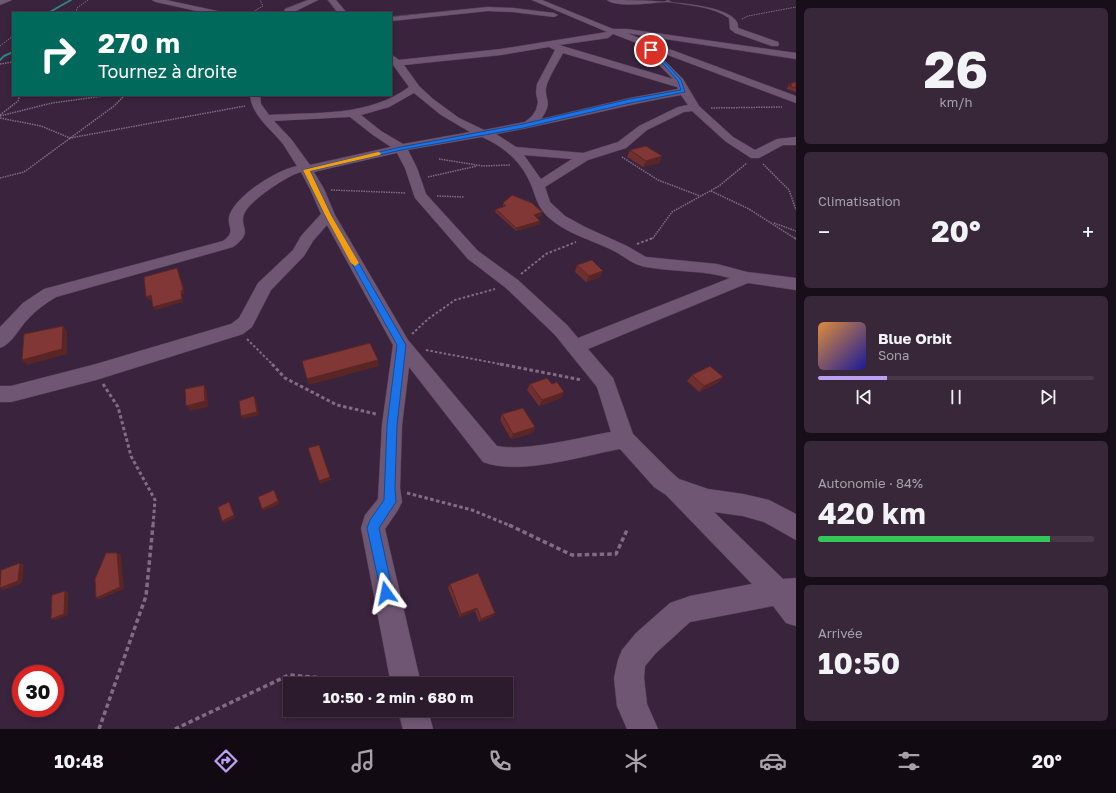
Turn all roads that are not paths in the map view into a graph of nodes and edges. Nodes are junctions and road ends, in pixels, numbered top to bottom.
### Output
1 (8, 0) edge
2 (156, 0) edge
3 (314, 0) edge
4 (332, 0) edge
5 (536, 0) edge
6 (611, 0) edge
7 (664, 0) edge
8 (671, 0) edge
9 (0, 3) edge
10 (212, 12) edge
11 (288, 12) edge
12 (342, 12) edge
13 (392, 19) edge
14 (584, 20) junction
15 (612, 31) junction
16 (555, 46) junction
17 (655, 48) junction
18 (796, 48) edge
19 (796, 56) edge
20 (395, 60) edge
21 (414, 88) junction
22 (682, 88) junction
23 (796, 100) edge
24 (259, 106) edge
25 (695, 108) junction
26 (352, 114) junction
27 (529, 125) junction
28 (482, 133) junction
29 (796, 141) edge
30 (401, 148) junction
31 (514, 150) junction
32 (584, 157) junction
33 (306, 169) junction
34 (538, 186) junction
35 (328, 215) junction
36 (747, 277) junction
37 (796, 284) edge
38 (0, 341) edge
39 (402, 345) junction
40 (575, 346) junction
41 (0, 394) edge
42 (624, 438) junction
43 (672, 487) junction
44 (796, 528) edge
45 (787, 592) edge
46 (796, 613) edge
47 (396, 677) edge
48 (415, 717) edge
49 (418, 729) edge
50 (642, 729) edge

1 - 9 street
2 - 10 street
3 - 11 street
4 - 12 street
5 - 14 street
6 - 7 street
8 - 18 street
13 - 14 street
14 - 15 street
15 - 16 street
15 - 17 street
15 - 19 street
16 - 20 street
16 - 22 street
16 - 27 street
17 - 22 street
17 - 23 street
20 - 21 street
21 - 26 street
21 - 28 street
22 - 25 street
22 - 27 street
24 - 26 street
24 - 33 street
25 - 29 street
25 - 32 street
26 - 30 street
27 - 28 street
28 - 30 street
28 - 31 street
30 - 33 street
30 - 40 street
31 - 32 street
31 - 34 street
32 - 34 street
33 - 35 street
33 - 38 street
34 - 36 street
35 - 39 street
35 - 41 street
36 - 37 street
36 - 40 street
39 - 42 street
39 - 47 street
40 - 42 street
42 - 43 street
43 - 44 street
43 - 45 street
45 - 46 street
45 - 50 street
48 - 49 street

